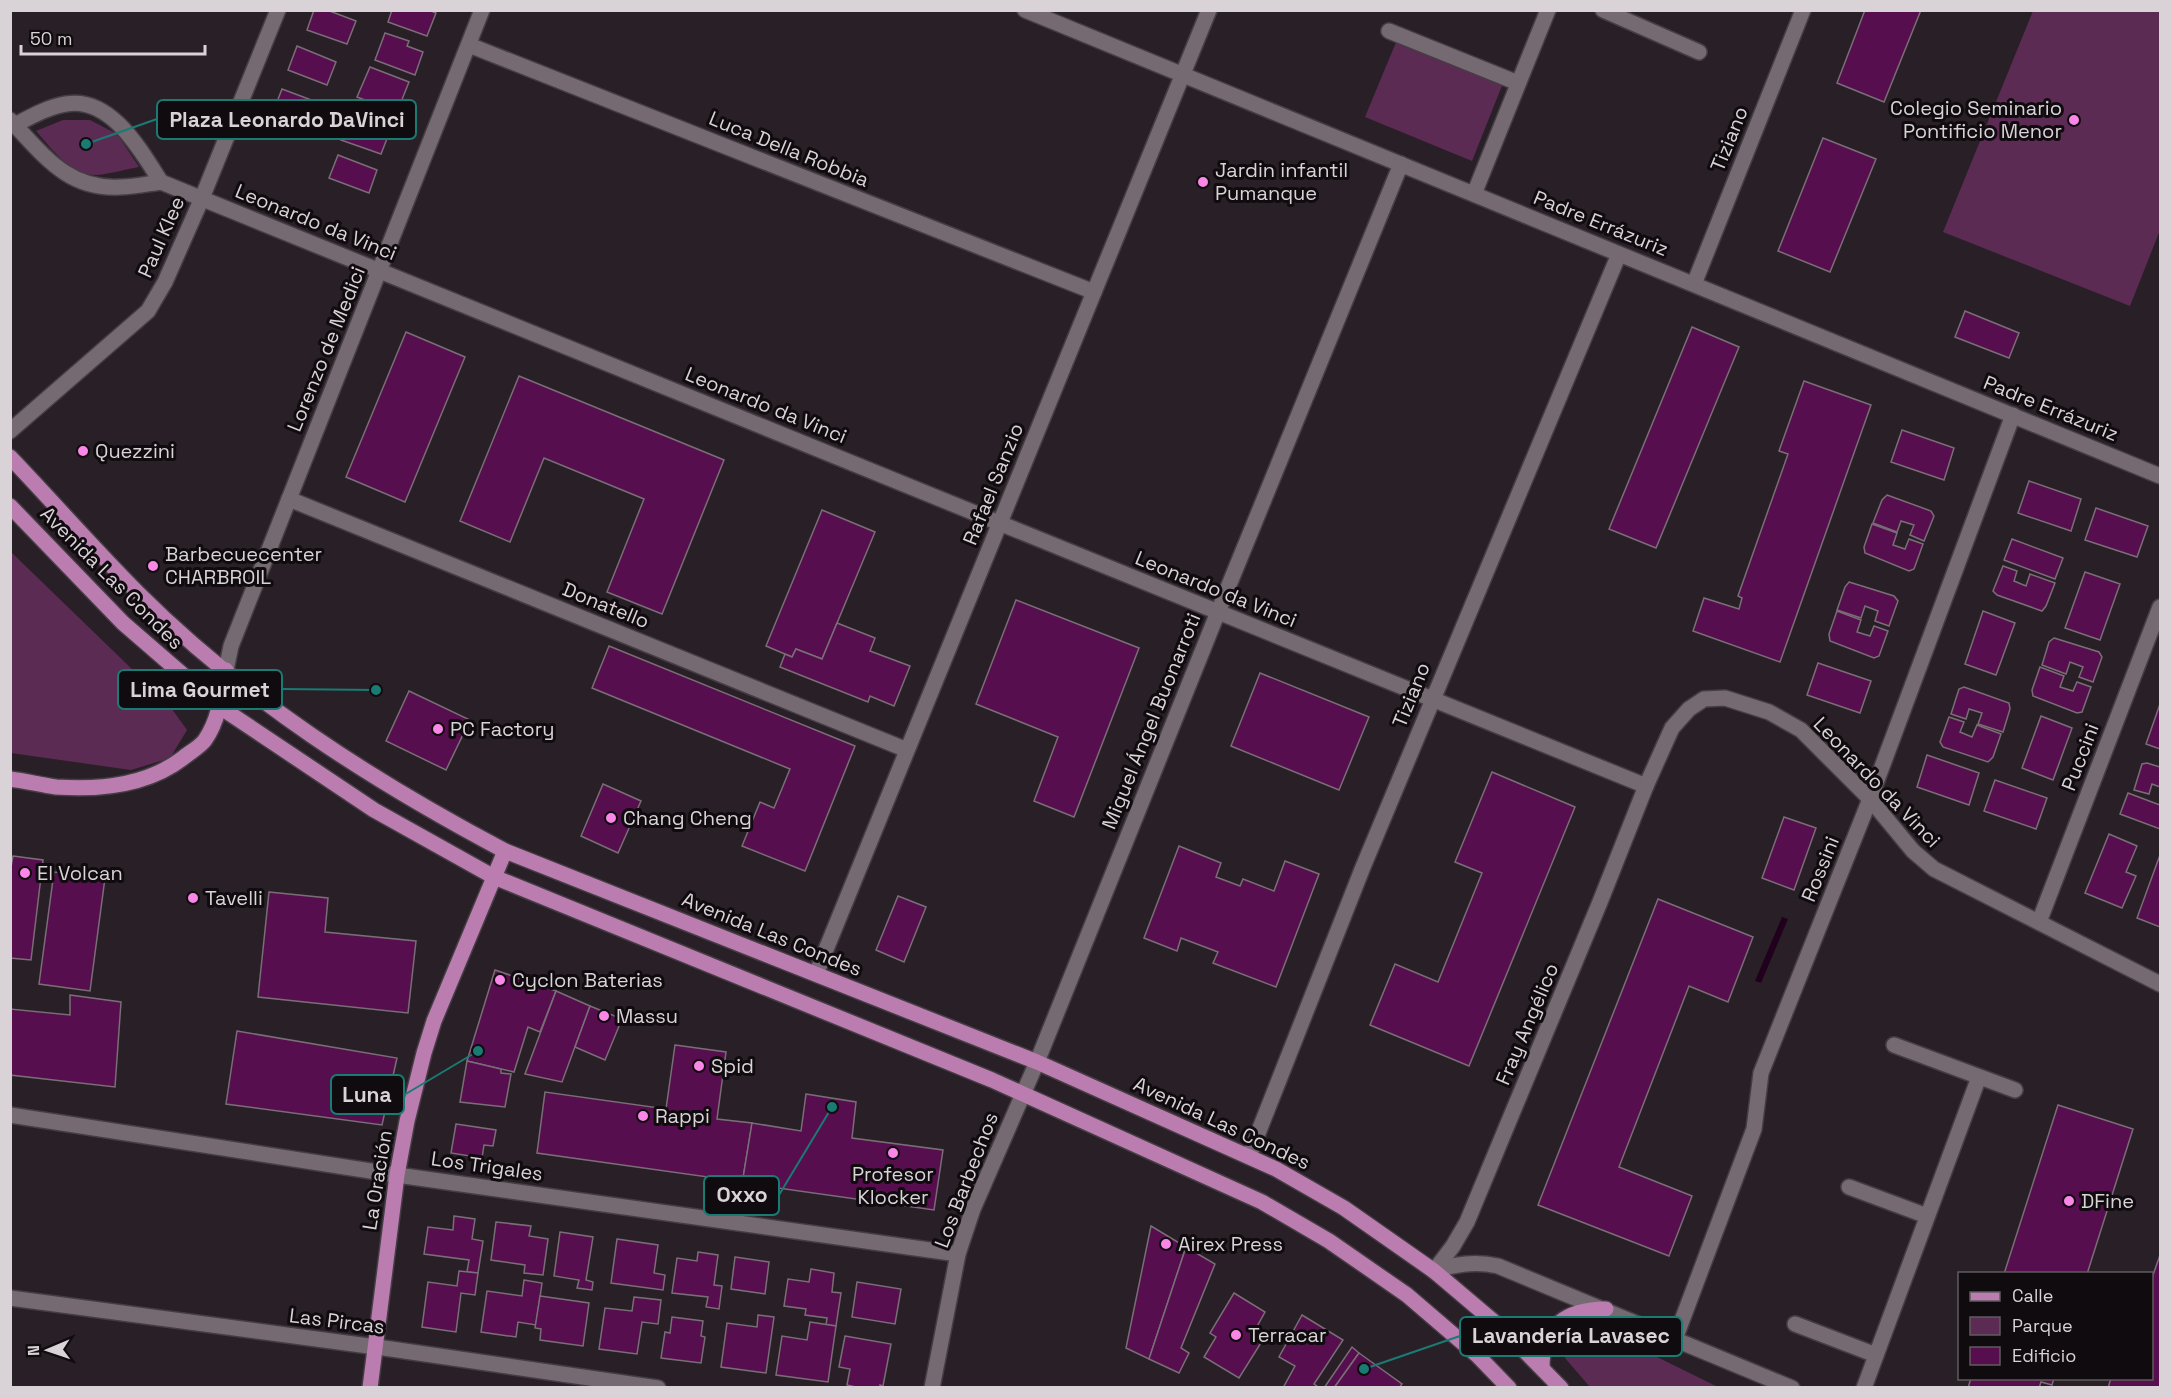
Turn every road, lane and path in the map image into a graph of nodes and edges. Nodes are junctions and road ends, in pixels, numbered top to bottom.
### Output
1 (278, 10) edge
2 (482, 10) edge
3 (1025, 10) edge
4 (1209, 10) edge
5 (1548, 10) edge
6 (1603, 10) edge
7 (1803, 10) edge
8 (1389, 31) dead end
9 (468, 45) junction
10 (1699, 52) dead end
11 (1182, 75) junction
12 (1518, 83) junction
13 (13, 123) edge
14 (1401, 164) junction
15 (161, 182) junction
16 (1473, 194) junction
17 (202, 198) junction
18 (1619, 254) junction
19 (379, 270) junction
20 (1694, 284) junction
21 (1094, 292) junction
22 (2013, 415) junction
23 (10, 431) edge
24 (10, 457) edge
25 (2160, 476) edge
26 (289, 499) junction
27 (10, 506) edge
28 (1000, 523) junction
29 (2160, 607) edge
30 (1218, 612) junction
31 (226, 670) junction
32 (1432, 699) junction
33 (219, 707) junction
34 (907, 750) junction
35 (10, 779) edge
36 (1646, 786) junction
37 (1870, 799) junction
38 (505, 851) junction
39 (494, 877) junction
40 (2039, 922) junction
41 (816, 974) junction
42 (2160, 984) edge
43 (1894, 1045) dead end
44 (1037, 1062) junction
45 (1979, 1077) junction
46 (2015, 1090) dead end
47 (1022, 1094) junction
48 (10, 1115) edge
49 (1249, 1156) junction
50 (397, 1175) junction
51 (1849, 1187) dead end
52 (1927, 1216) junction
53 (958, 1254) junction
54 (1434, 1271) junction
55 (10, 1298) edge
56 (1606, 1309) junction
57 (1795, 1324) dead end
58 (1675, 1340) junction
59 (376, 1347) junction
60 (1876, 1355) junction
61 (1542, 1367) junction
62 (370, 1388) edge
63 (658, 1388) edge
64 (932, 1388) edge
65 (1509, 1388) edge
66 (1561, 1388) edge
67 (1792, 1388) edge
68 (1864, 1388) edge

1 - 17 street, Paul Klee
2 - 9 street, Lorenzo de Medici
3 - 11 street, Padre Errázuriz
4 - 11 street, Rafael Sanzio
5 - 12 street
6 - 10 street
7 - 20 street, Tiziano
8 - 12 street
9 - 19 street, Lorenzo de Medici
9 - 21 street, Luca Della Robbia
11 - 14 street, Padre Errázuriz
11 - 21 street, Rafael Sanzio
12 - 16 street
13 - 15 street, Leonardo da Vinci
13 - 15 street, Leonardo da Vinci
14 - 16 street, Padre Errázuriz
14 - 30 street, Miguel Ángel Buonarroti
15 - 17 street, Leonardo da Vinci
16 - 18 street, Padre Errázuriz
17 - 19 street, Leonardo da Vinci
17 - 23 street, Paul Klee
18 - 20 street, Padre Errázuriz
18 - 32 street, Tiziano
19 - 26 street, Lorenzo de Medici
19 - 28 street, Leonardo da Vinci
20 - 22 street, Padre Errázuriz
21 - 28 street, Rafael Sanzio
22 - 25 street, Padre Errázuriz
22 - 37 street, Rossini
24 - 31 main road, Avenida Las Condes
26 - 31 street, Lorenzo de Medici
26 - 34 street, Donatello
27 - 33 main road, Avenida Las Condes
28 - 30 street, Leonardo da Vinci
28 - 34 street, Rafael Sanzio
29 - 40 street, Puccini
30 - 32 street, Leonardo da Vinci
30 - 44 street, Miguel Ángel Buonarroti
31 - 33 main road
31 - 38 main road, Avenida Las Condes
32 - 36 street, Leonardo da Vinci
32 - 49 street, Tiziano
33 - 35 main road
33 - 39 main road, Avenida Las Condes
34 - 41 street, Rafael Sanzio
36 - 37 street, Leonardo da Vinci
36 - 54 street, Fray Angélico
37 - 40 street, Leonardo da Vinci
37 - 58 street, Rossini
38 - 39 main road, La Oración
38 - 41 main road, Avenida Las Condes
39 - 47 main road, Avenida Las Condes
39 - 50 main road, La Oración
40 - 42 street, Leonardo da Vinci
41 - 44 main road, Avenida Las Condes
43 - 45 street
44 - 47 street, Miguel Ángel Buonarroti
44 - 49 main road, Avenida Las Condes
45 - 46 street
45 - 52 street
47 - 53 street, Los Barbechos
47 - 65 main road, Avenida Las Condes
48 - 50 street, Los Trigales
49 - 54 main road, Avenida Las Condes
50 - 53 street, Los Trigales
50 - 59 main road, La Oración
51 - 52 street
52 - 60 street
53 - 64 street, Los Barbechos
54 - 56 street
54 - 61 main road, Avenida Las Condes
55 - 59 street, Las Pircas
56 - 58 street
56 - 61 main road
57 - 60 street
58 - 67 street
59 - 62 main road, La Oración
59 - 63 street, Las Pircas
60 - 68 street
61 - 66 main road, Avenida Las Condes

